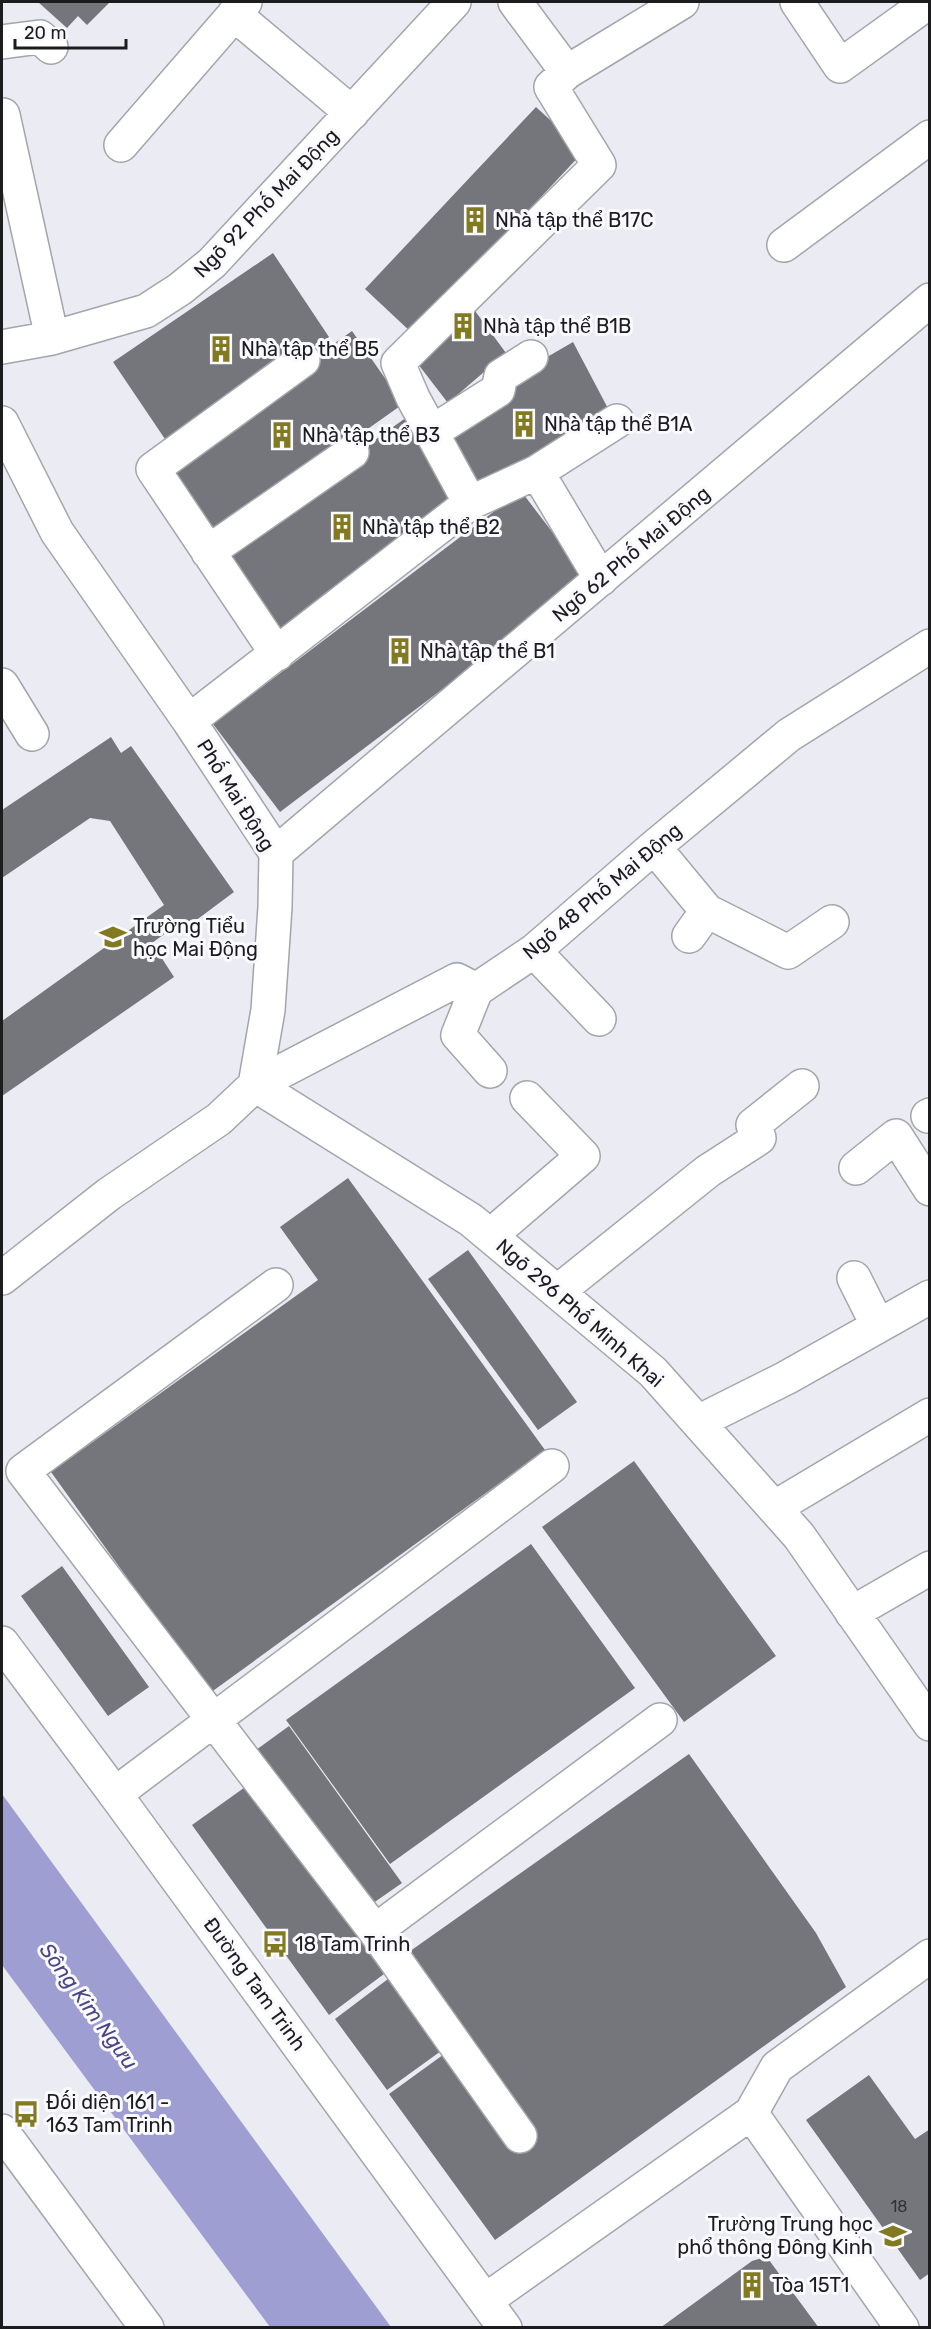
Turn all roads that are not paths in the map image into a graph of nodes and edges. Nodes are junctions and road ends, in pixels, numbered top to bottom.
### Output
1 (454, 2) edge
2 (515, 2) edge
3 (682, 2) edge
4 (797, 2) edge
5 (925, 7) edge
6 (239, 8) edge
7 (2, 42) edge
8 (51, 47) dead end
9 (567, 72) junction
10 (352, 113) junction
11 (3, 116) dead end
12 (930, 137) edge
13 (121, 145) dead end
14 (784, 245) dead end
15 (930, 300) edge
16 (52, 338) junction
17 (2, 347) edge
18 (531, 357) dead end
19 (303, 360) dead end
20 (617, 421) dead end
21 (2, 423) edge
22 (432, 432) junction
23 (352, 452) dead end
24 (11, 468) edge
25 (537, 472) junction
26 (470, 503) junction
27 (208, 552) junction
28 (601, 579) junction
29 (930, 646) edge
30 (277, 654) junction
31 (2, 686) edge
32 (189, 721) junction
33 (32, 734) dead end
34 (654, 847) junction
35 (276, 853) junction
36 (832, 922) dead end
37 (534, 951) junction
38 (476, 990) junction
39 (599, 1019) dead end
40 (490, 1071) dead end
41 (255, 1085) junction
42 (802, 1086) dead end
43 (527, 1098) dead end
44 (856, 1168) dead end
45 (930, 1189) edge
46 (490, 1236) junction
47 (2, 1278) edge
48 (854, 1278) dead end
49 (276, 1285) dead end
50 (557, 1292) junction
51 (930, 1297) edge
52 (878, 1326) junction
53 (930, 1415) edge
54 (698, 1422) junction
55 (552, 1466) dead end
56 (774, 1508) junction
57 (930, 1568) edge
58 (852, 1612) junction
59 (2, 1643) edge
60 (213, 1720) junction
61 (660, 1720) dead end
62 (930, 1724) edge
63 (115, 1794) junction
64 (375, 1931) junction
65 (930, 1956) edge
66 (751, 2113) junction
67 (2, 2131) edge
68 (520, 2136) dead end
69 (486, 2300) junction
70 (147, 2328) edge
71 (505, 2328) edge
72 (902, 2328) edge

1 - 10 street, Ngõ 92 Phố Mai Động
2 - 9 street
3 - 9 street
4 - 5 street
6 - 10 street
6 - 13 street
7 - 8 street
9 - 22 street
10 - 16 street, Ngõ 92 Phố Mai Động
11 - 16 street
12 - 14 street
15 - 28 street, Ngõ 62 Phố Mai Động
16 - 17 street, Ngõ 92 Phố Mai Động
18 - 22 street
19 - 27 street
20 - 25 street
21 - 24 street, Phố Mai Động
22 - 26 street
23 - 27 street
24 - 32 street, Phố Mai Động
25 - 26 street
25 - 28 street
26 - 30 street
27 - 30 street
28 - 35 street, Ngõ 62 Phố Mai Động
29 - 34 street, Ngõ 48 Phố Mai Động
30 - 32 street
31 - 33 street
32 - 35 street, Phố Mai Động
34 - 36 street
34 - 37 street, Ngõ 48 Phố Mai Động
35 - 41 street, Phố Mai Động
37 - 38 street, Ngõ 48 Phố Mai Động
37 - 39 street
38 - 40 street
38 - 41 street
41 - 46 street, Ngõ 296 Phố Minh Khai
41 - 47 street
42 - 50 street
43 - 46 street
44 - 45 street
46 - 50 street, Ngõ 296 Phố Minh Khai
48 - 52 street
49 - 60 street
50 - 54 street, Ngõ 296 Phố Minh Khai
51 - 52 street
52 - 54 street
53 - 56 street
54 - 56 street, Ngõ 296 Phố Minh Khai
55 - 60 street
56 - 58 street, Ngõ 296 Phố Minh Khai
57 - 58 street
58 - 62 street, Ngõ 296 Phố Minh Khai
59 - 63 street, Đường Tam Trinh
60 - 63 street
60 - 64 street
61 - 64 street
63 - 69 street, Đường Tam Trinh
64 - 68 street
65 - 66 street
66 - 69 street
66 - 72 street
67 - 70 street
69 - 71 street, Đường Tam Trinh

